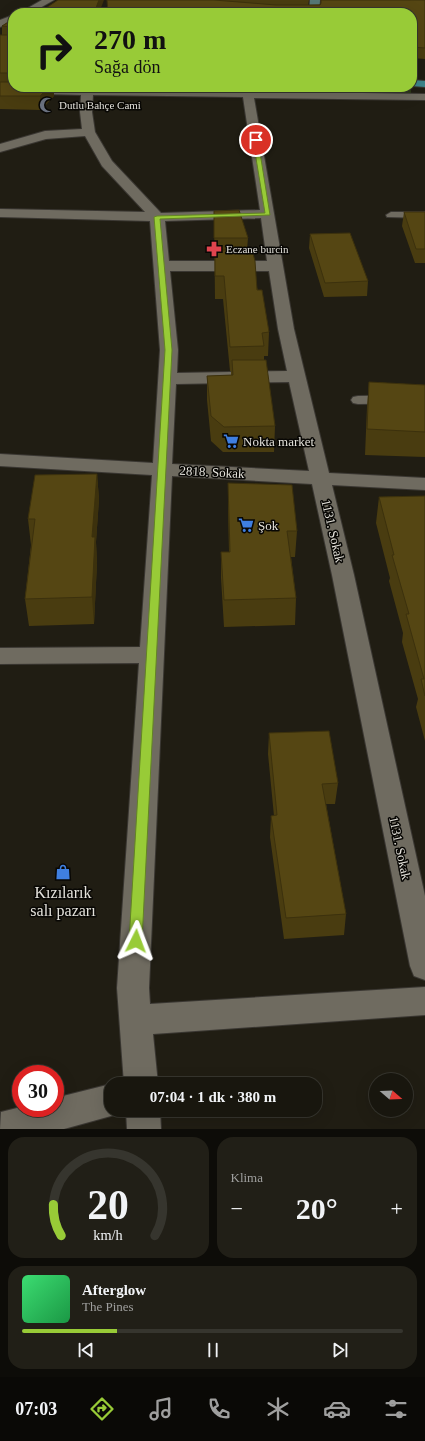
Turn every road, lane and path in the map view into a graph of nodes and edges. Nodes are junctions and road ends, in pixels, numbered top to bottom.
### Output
1 (49, 0) edge
2 (34, 8) edge
3 (87, 92) joint
4 (248, 95) junction
5 (422, 97) edge
6 (425, 110) edge
7 (89, 132) junction
8 (0, 148) edge
9 (0, 213) edge
10 (268, 214) junction
11 (391, 215) dead end
12 (425, 215) edge
13 (157, 217) junction
14 (161, 266) junction
15 (276, 266) junction
16 (297, 376) junction
17 (167, 379) junction
18 (425, 399) edge
19 (358, 400) dead end
20 (0, 460) edge
21 (162, 470) junction
22 (321, 478) junction
23 (425, 484) edge
24 (152, 655) junction
25 (0, 656) edge
26 (425, 966) edge
27 (425, 1001) edge
28 (136, 1020) junction
29 (140, 1077) edge
30 (104, 1102) edge
31 (143, 1117) edge
32 (1, 1129) edge
33 (144, 1129) edge

1 - 2 street
3 - 4 street
3 - 7 street
4 - 5 street
4 - 10 street, 1131. Sokak
5 - 6 street
7 - 8 street
7 - 13 street
9 - 13 street
10 - 13 street
10 - 15 street, 1131. Sokak
11 - 12 lane
13 - 14 street
14 - 15 street
14 - 17 street
15 - 16 street, 1131. Sokak
16 - 17 street
16 - 22 street, 1131. Sokak
17 - 21 street
18 - 19 lane
20 - 21 street, 2818. Sokak
21 - 22 street, 2818. Sokak
21 - 24 street
22 - 23 street, 2818. Sokak
22 - 26 street, 1131. Sokak
24 - 25 street
24 - 28 street
27 - 28 street
28 - 29 street
30 - 32 street
31 - 33 street

